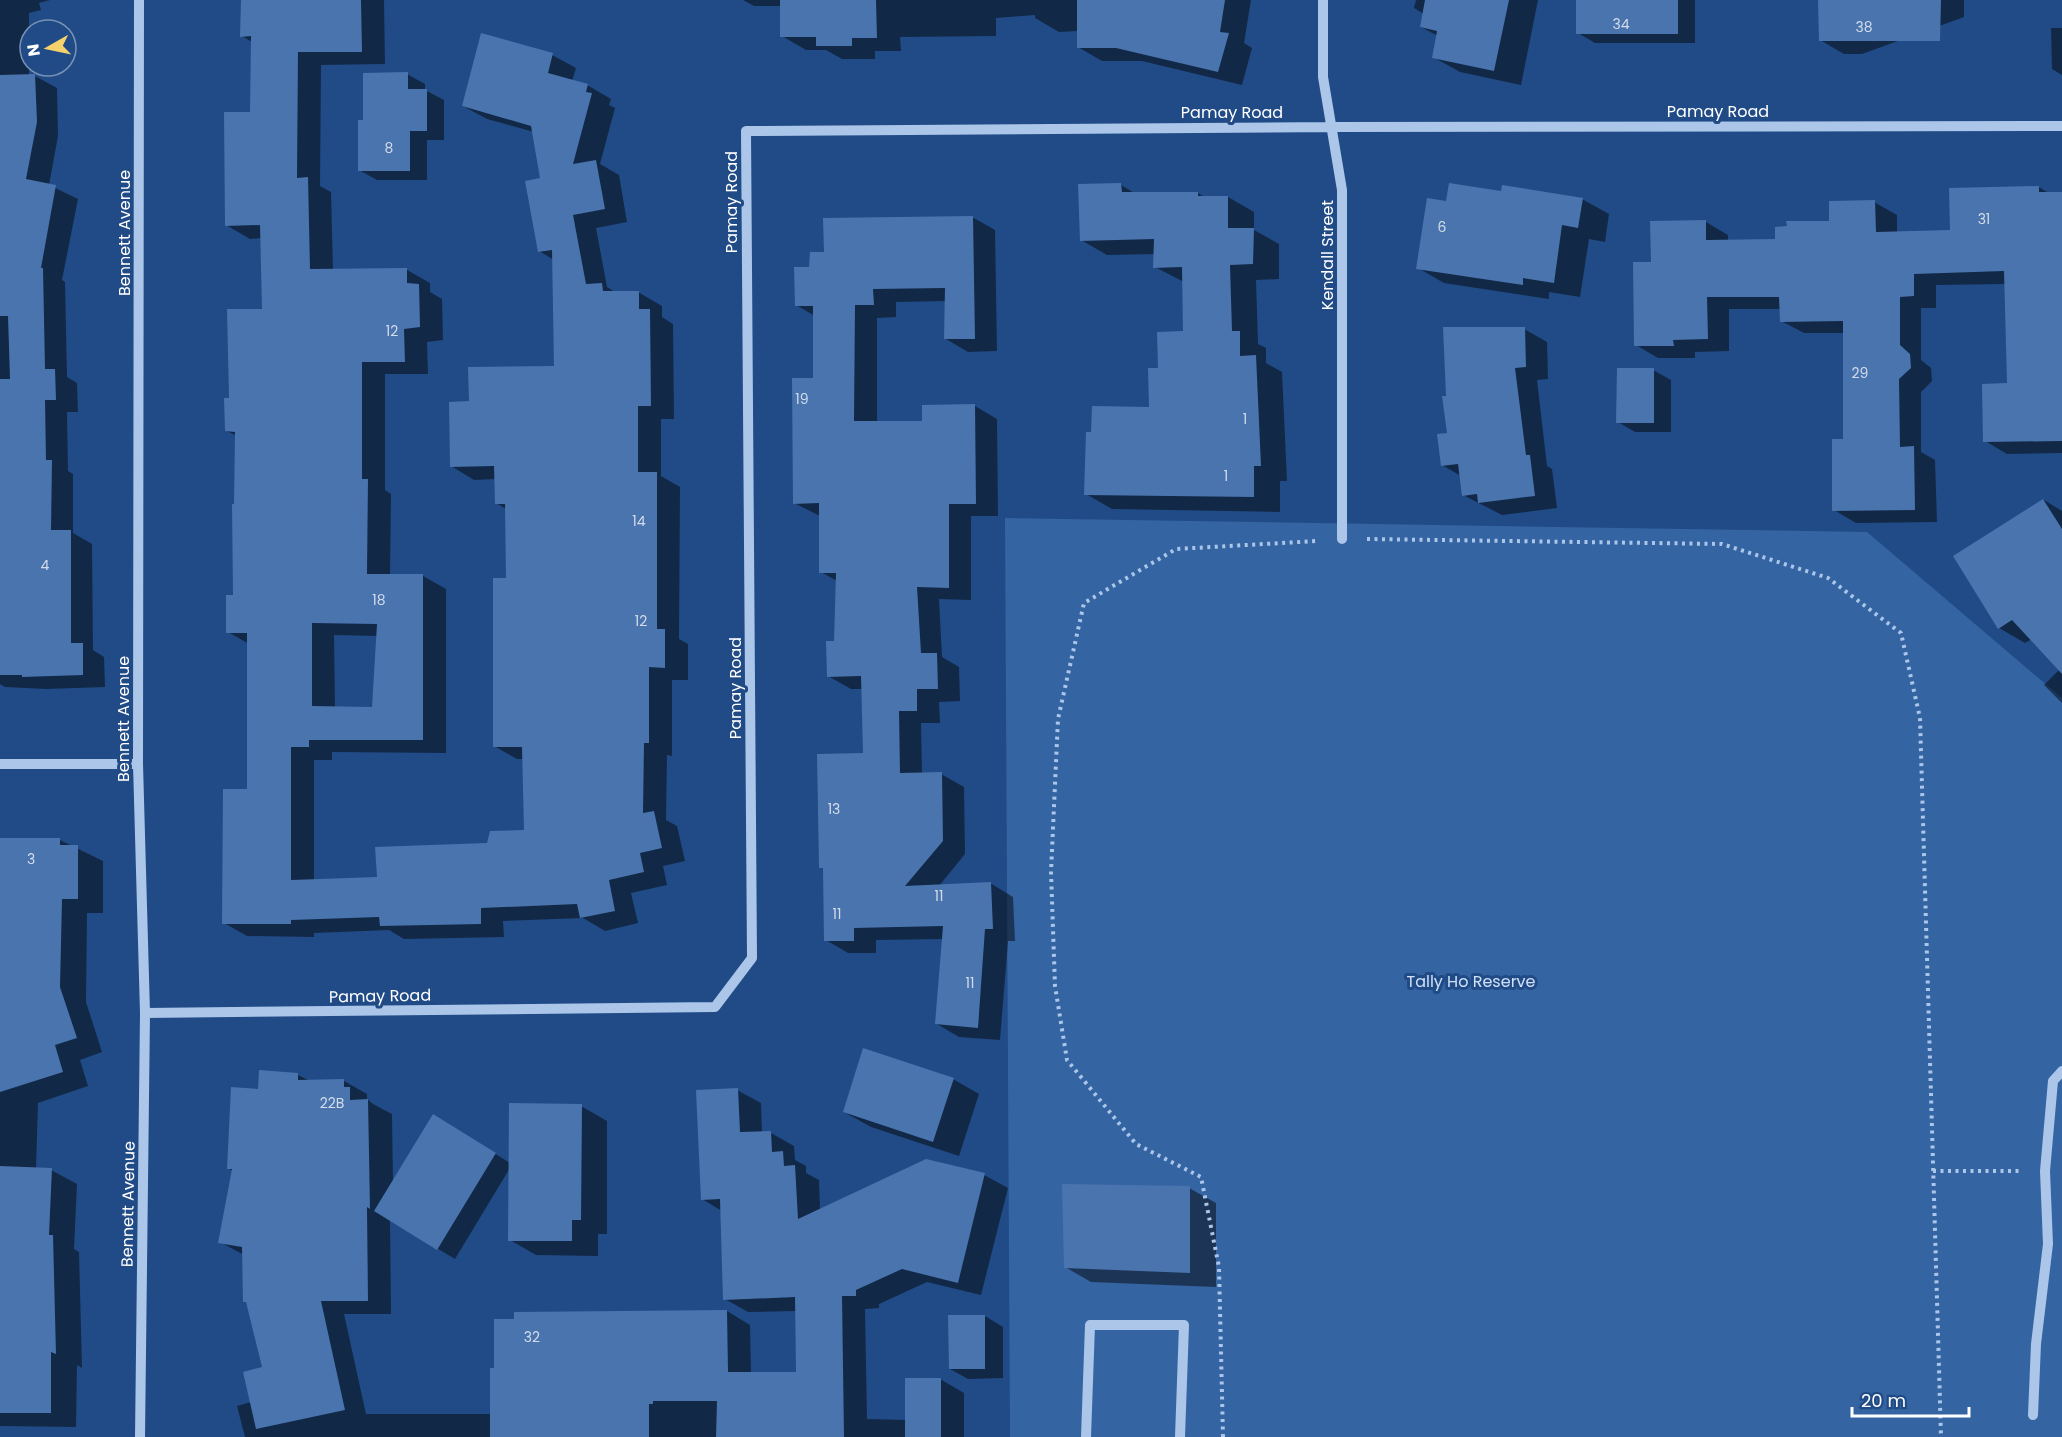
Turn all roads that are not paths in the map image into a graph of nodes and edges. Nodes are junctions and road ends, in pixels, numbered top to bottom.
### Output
1 (139, 0) edge
2 (1323, 0) edge
3 (2062, 126) edge
4 (1332, 127) junction
5 (1342, 539) road end
6 (0, 764) edge
7 (138, 764) junction
8 (145, 1013) junction
9 (2062, 1071) edge
10 (2033, 1414) dead end
11 (140, 1437) edge
12 (1086, 1437) edge
13 (1180, 1437) edge

1 - 7 street, Bennett Avenue
2 - 4 street, Kendall Street
3 - 4 street, Pamay Road
4 - 5 street, Kendall Street
4 - 8 street, Pamay Road
6 - 7 street
7 - 8 street, Bennett Avenue
8 - 11 street, Bennett Avenue
9 - 10 street
12 - 13 street

